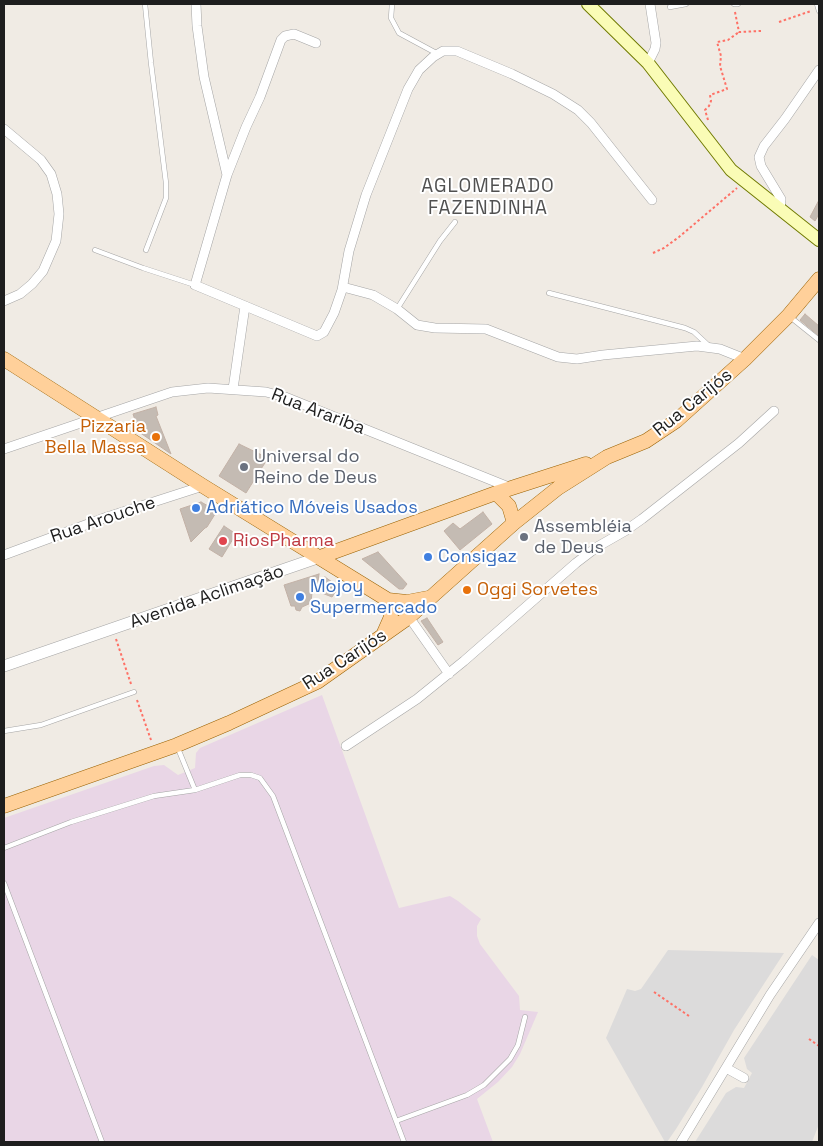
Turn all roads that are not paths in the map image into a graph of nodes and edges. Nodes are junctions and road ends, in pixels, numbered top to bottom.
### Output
1 (145, 4) edge
2 (196, 4) edge
3 (392, 4) edge
4 (588, 4) edge
5 (650, 4) edge
6 (686, 4) edge
7 (670, 7) dead end
8 (316, 44) dead end
9 (438, 54) junction
10 (648, 62) junction
11 (819, 70) edge
12 (4, 129) edge
13 (227, 174) junction
14 (652, 200) dead end
15 (780, 210) junction
16 (455, 222) dead end
17 (819, 240) edge
18 (95, 250) dead end
19 (146, 250) dead end
20 (819, 279) edge
21 (195, 285) junction
22 (343, 288) junction
23 (549, 293) dead end
24 (4, 301) edge
25 (244, 306) junction
26 (397, 308) junction
27 (788, 316) junction
28 (819, 340) edge
29 (710, 347) junction
30 (4, 359) edge
31 (745, 359) junction
32 (233, 390) junction
33 (774, 411) dead end
34 (95, 418) junction
35 (4, 449) edge
36 (607, 457) junction
37 (203, 486) junction
38 (512, 488) junction
39 (496, 493) junction
40 (514, 523) junction
41 (4, 555) edge
42 (320, 557) junction
43 (431, 597) junction
44 (388, 600) junction
45 (409, 617) junction
46 (381, 638) junction
47 (4, 666) edge
48 (449, 674) junction
49 (134, 692) dead end
50 (4, 731) edge
51 (177, 745) junction
52 (346, 746) dead end
53 (195, 790) junction
54 (4, 806) edge
55 (4, 848) edge
56 (4, 883) edge
57 (819, 922) edge
58 (524, 1017) dead end
59 (726, 1068) junction
60 (744, 1078) dead end
61 (396, 1121) junction
62 (102, 1142) edge
63 (404, 1142) edge
64 (681, 1142) edge

1 - 19 lane
2 - 13 street
3 - 9 lane
4 - 10 main road
5 - 10 street
6 - 7 lane
8 - 13 street
9 - 14 street
9 - 22 street
10 - 15 main road
11 - 15 street
12 - 24 street
13 - 21 street
15 - 17 main road
16 - 26 lane
18 - 21 lane
20 - 27 main road, Rua Carijós
21 - 25 street
22 - 25 street
22 - 26 street
23 - 29 lane
25 - 32 street
26 - 29 street
27 - 28 lane
27 - 31 main road, Rua Carijós
29 - 31 street
30 - 34 main road
31 - 36 main road, Rua Carijós
32 - 34 street, Rua Arariba
32 - 38 street, Rua Arariba
33 - 48 street
34 - 35 street, Rua Arariba
34 - 37 main road
36 - 38 main road, Avenida Aclimação
36 - 40 main road, Rua Carijós
37 - 41 street, Rua Arouche
37 - 42 main road
38 - 39 main road, Avenida Aclimação
39 - 40 main road
39 - 42 main road, Avenida Aclimação
40 - 43 main road, Rua Carijós
42 - 44 main road
42 - 47 street, Avenida Aclimação
43 - 44 main road
43 - 45 main road, Rua Carijós
44 - 46 main road
45 - 46 main road, Rua Carijós
45 - 48 street
46 - 51 main road, Rua Carijós
48 - 52 street
49 - 50 lane
51 - 53 lane
51 - 54 main road, Rua Carijós
53 - 55 lane
53 - 61 lane
56 - 62 lane
57 - 59 street
58 - 61 lane
59 - 60 street
59 - 64 street
61 - 63 lane

